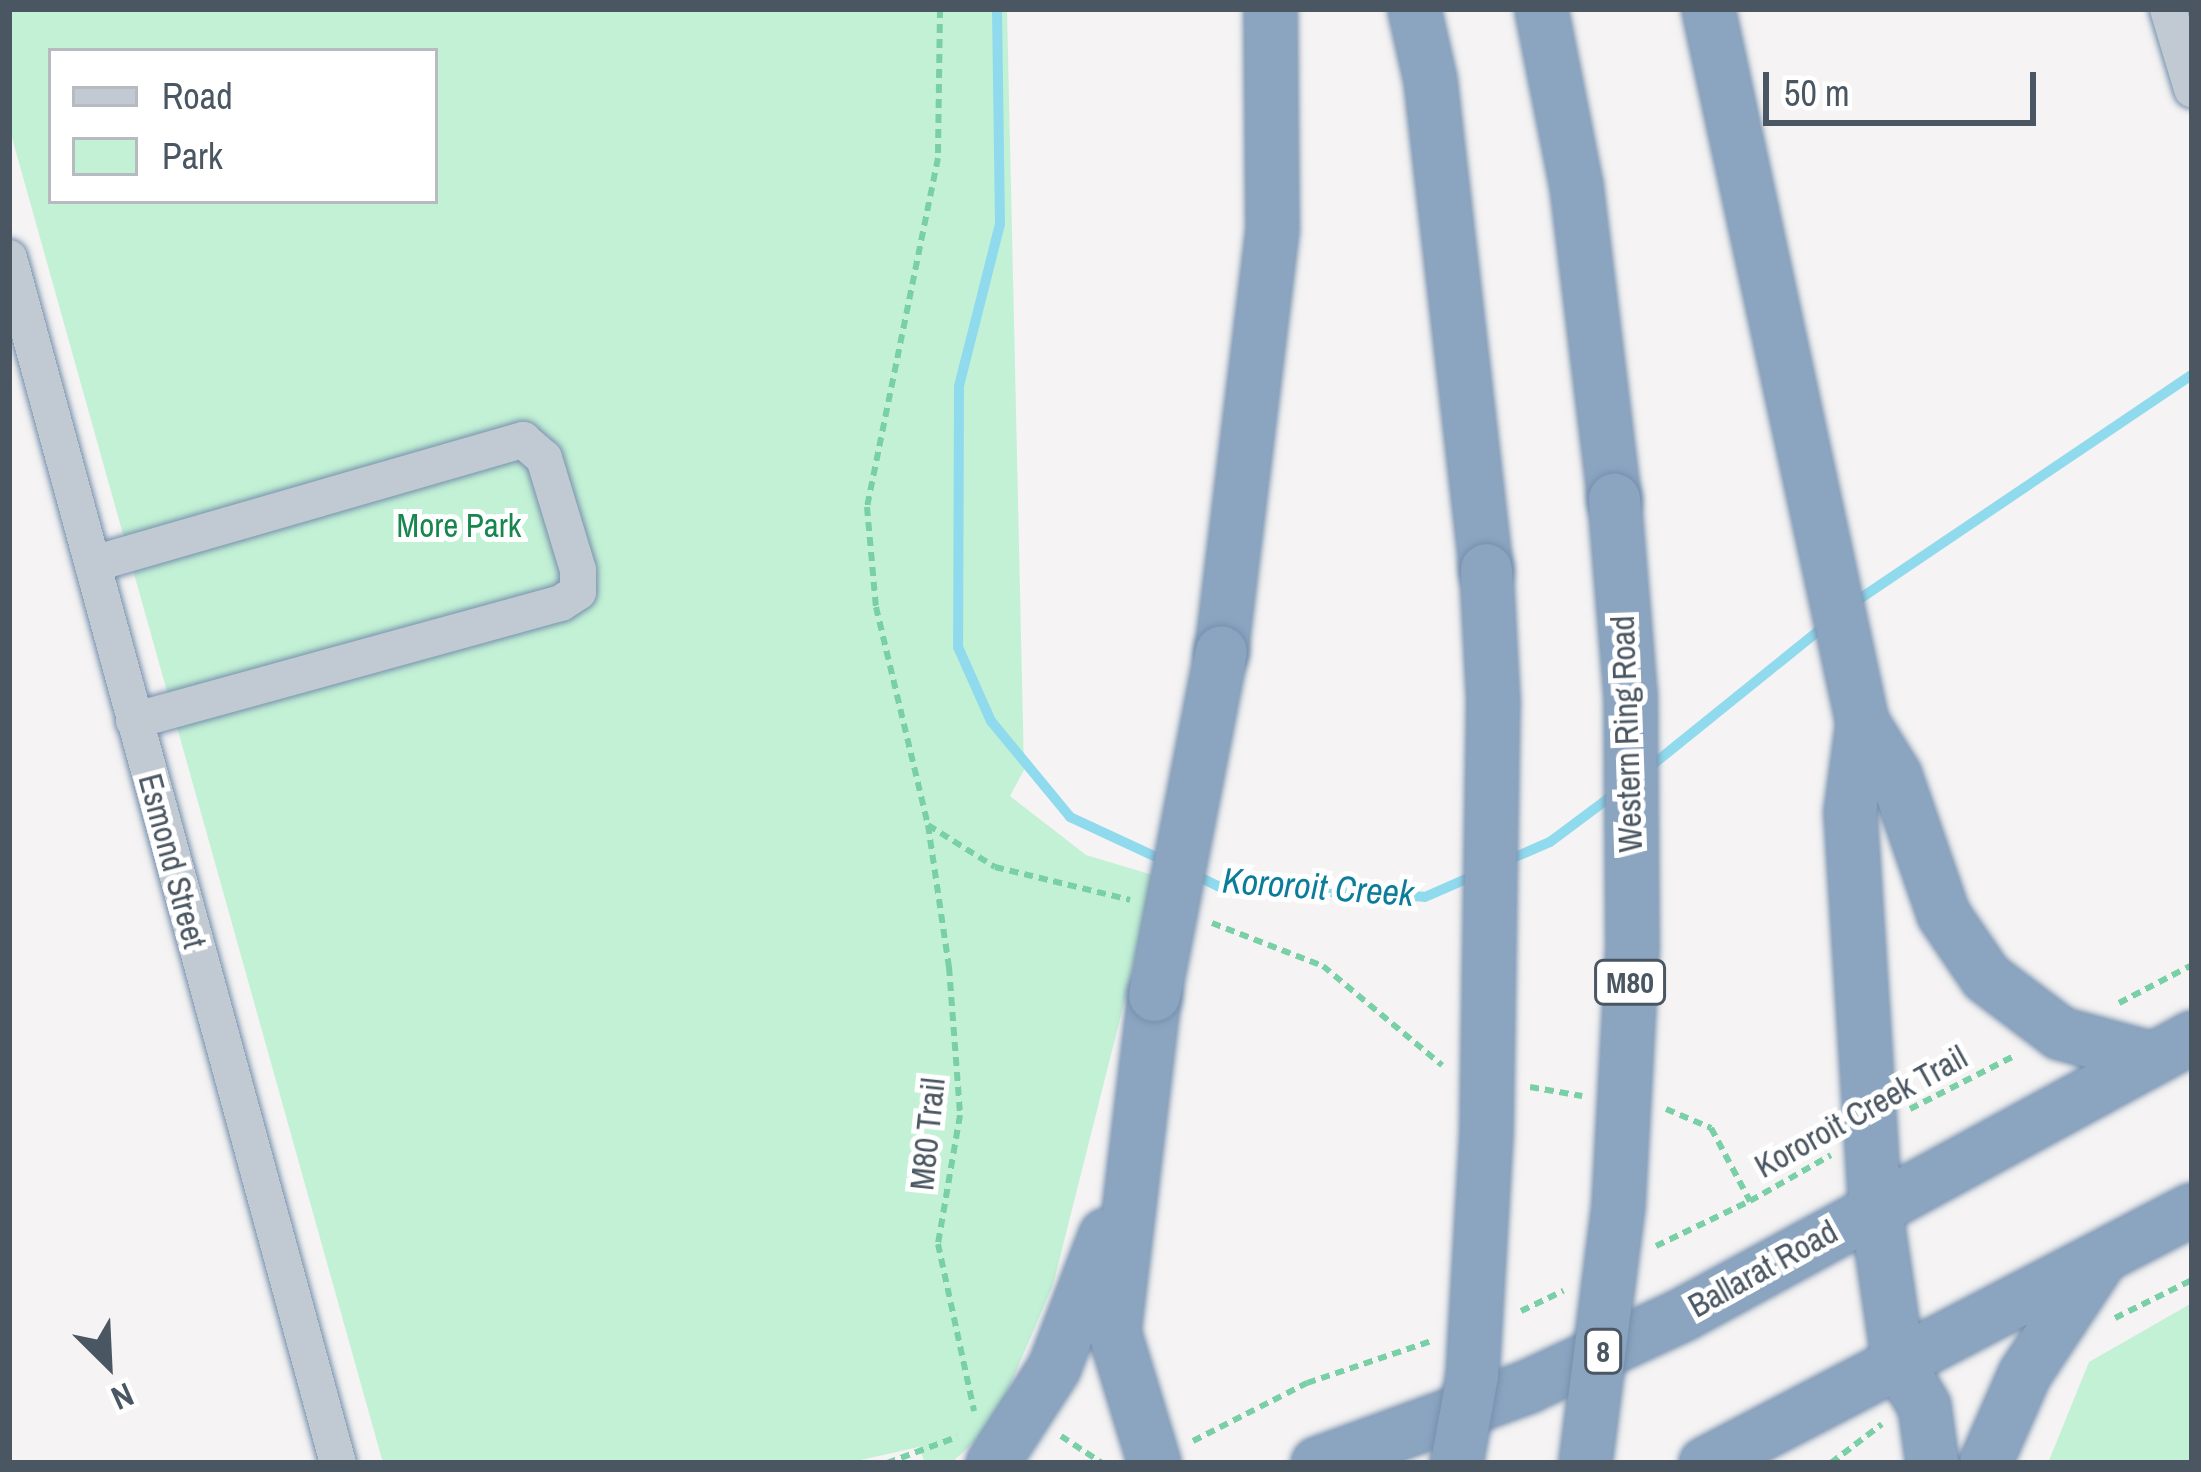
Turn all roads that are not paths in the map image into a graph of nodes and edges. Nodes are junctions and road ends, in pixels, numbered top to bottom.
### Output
1 (1270, 9) edge
2 (1414, 9) edge
3 (1541, 9) edge
4 (1708, 9) edge
5 (2168, 9) edge
6 (2192, 89) edge
7 (9, 258) edge
8 (93, 564) junction
9 (134, 721) junction
10 (1862, 722) junction
11 (2172, 1048) edge
12 (1138, 1124) junction
13 (1875, 1207) junction
14 (2192, 1209) edge
15 (2098, 1262) junction
16 (1898, 1362) junction
17 (991, 1438) edge
18 (1133, 1457) edge
19 (338, 1463) edge
20 (1317, 1463) edge
21 (1456, 1463) edge
22 (1585, 1463) edge
23 (1705, 1463) edge
24 (1932, 1463) edge
25 (1985, 1463) edge

1 - 12 highway, bridge
2 - 21 highway, bridge
3 - 22 highway, Western Ring Road / M80, bridge
4 - 10 highway
5 - 6 street
7 - 8 street, Esmond Street
8 - 9 street, Esmond Street
8 - 9 street
9 - 19 street, Esmond Street
10 - 11 highway
10 - 13 highway
11 - 13 highway, Ballarat Road / 8
12 - 17 highway
12 - 18 highway
13 - 16 highway
13 - 20 highway, Ballarat Road / 8
14 - 15 highway
15 - 16 highway
15 - 25 highway
16 - 23 highway
16 - 24 highway

